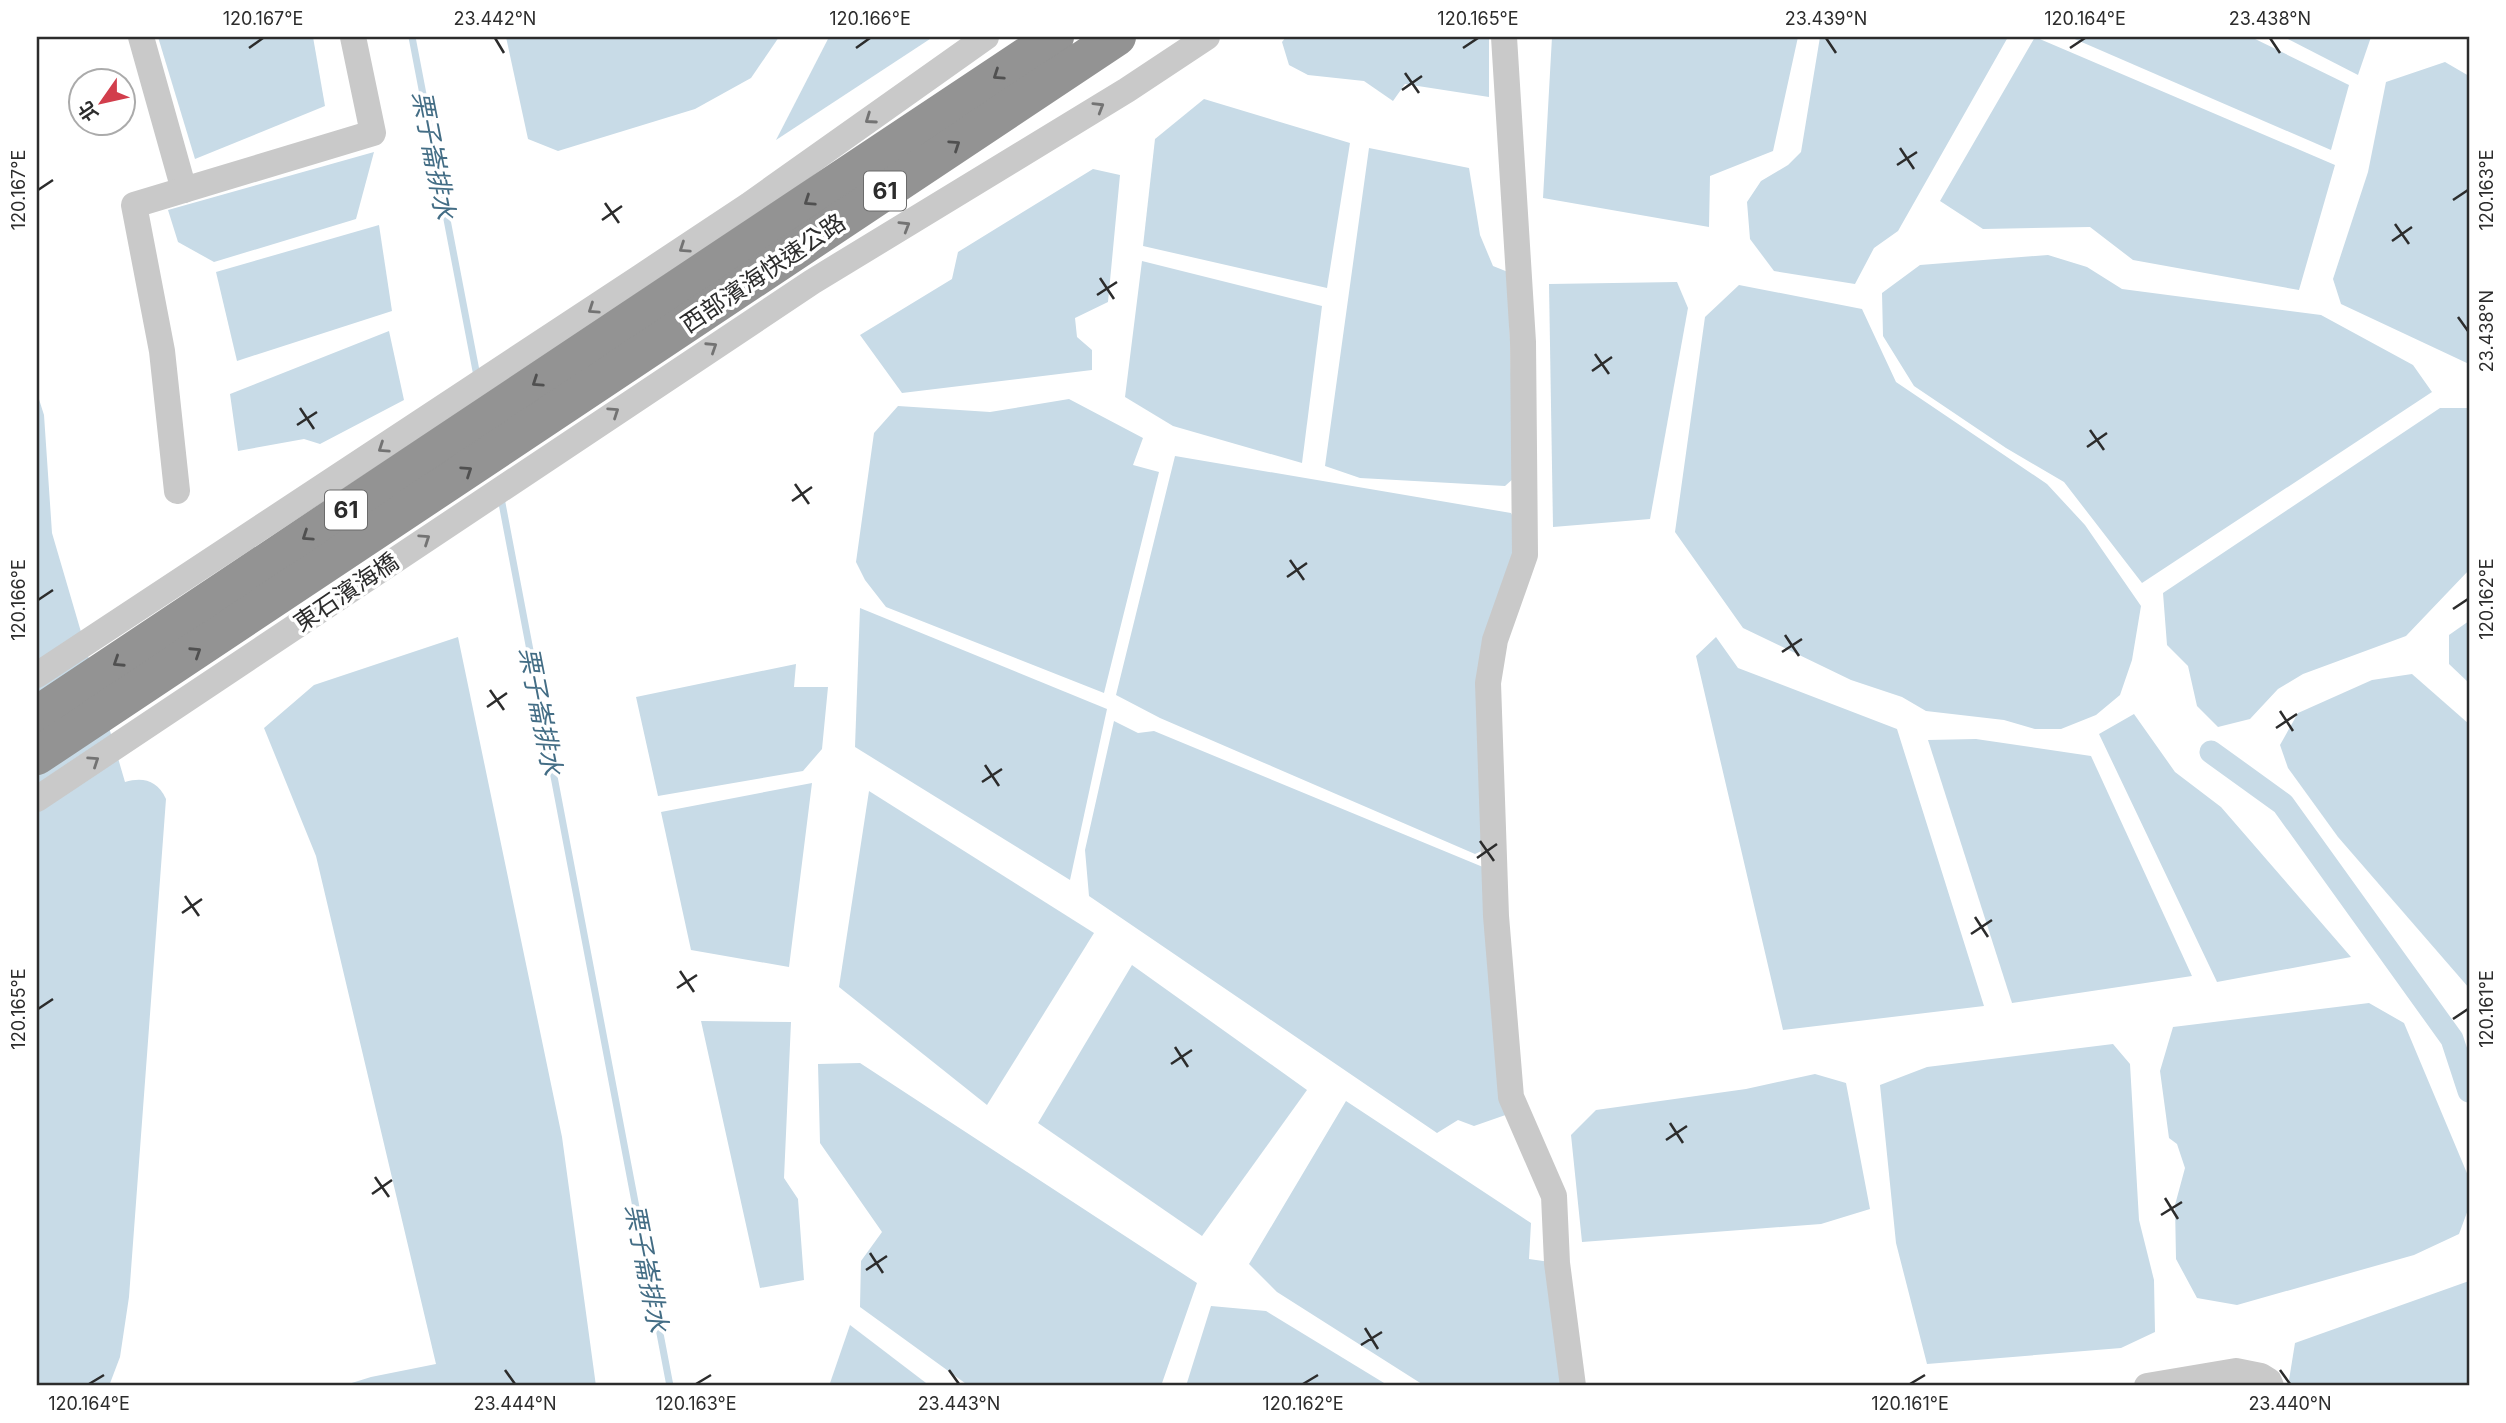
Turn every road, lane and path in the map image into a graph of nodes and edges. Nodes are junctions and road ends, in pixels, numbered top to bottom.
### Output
1 (141, 37) edge
2 (353, 37) edge
3 (986, 37) edge
4 (1055, 37) edge
5 (1117, 37) edge
6 (1207, 37) edge
7 (1504, 37) edge
8 (184, 190) junction
9 (652, 287) junction
10 (654, 346) joint
11 (177, 491) dead end
12 (37, 675) edge
13 (37, 715) edge
14 (37, 756) edge
15 (37, 799) edge
16 (1573, 1386) edge
17 (2147, 1386) edge
18 (2271, 1386) edge

1 - 8 street
2 - 8 street
3 -> 9 street
4 -> 9 highway, 西部濱海快速公路 / 61
10 -> 5 highway, 西部濱海快速公路 / 61
15 -> 6 street, 東石濱海橋
7 - 16 street
8 - 11 street
9 -> 12 street
9 -> 13 highway, 61
14 -> 10 highway, 東石濱海橋 / 61
17 - 18 street

